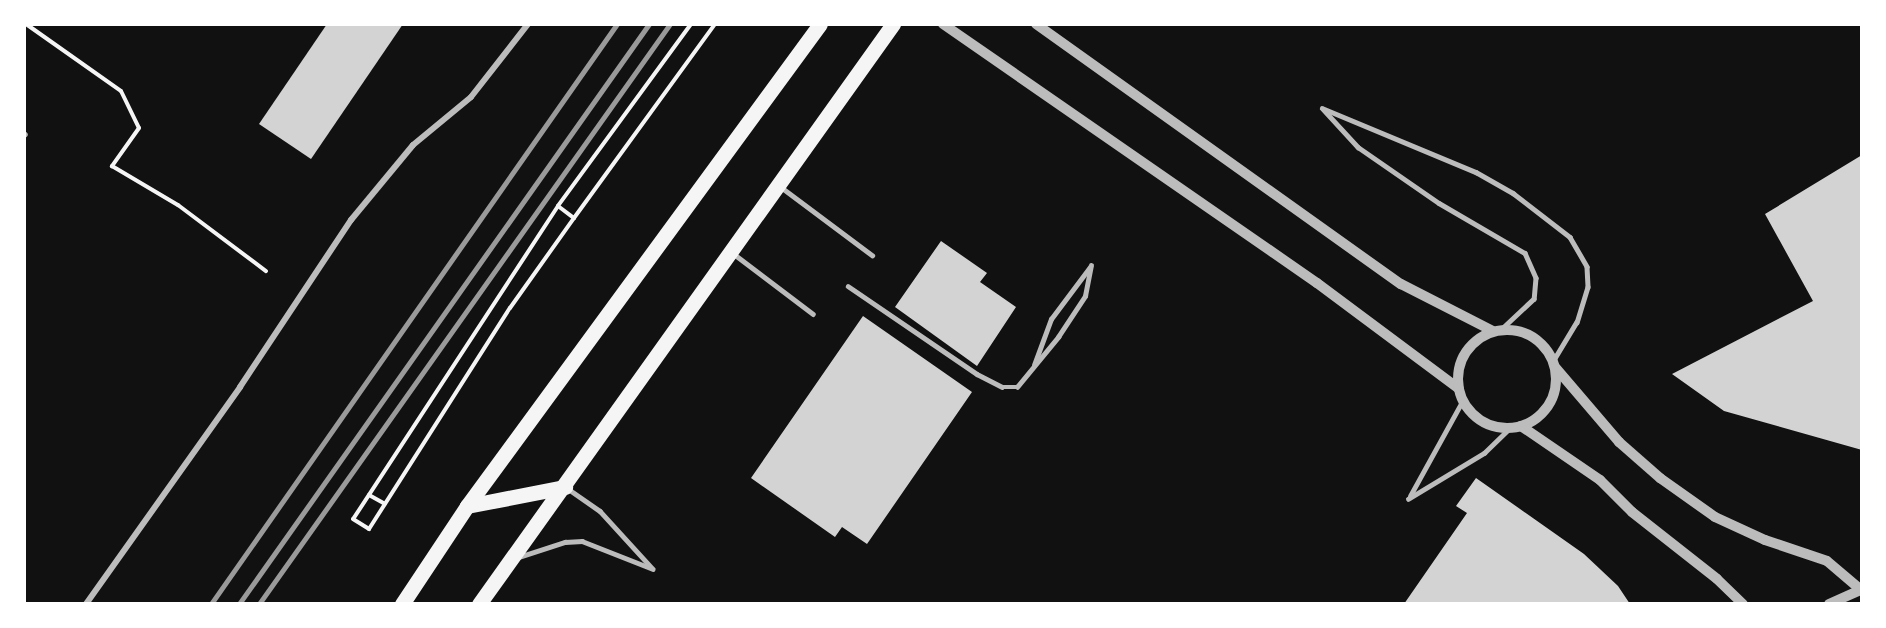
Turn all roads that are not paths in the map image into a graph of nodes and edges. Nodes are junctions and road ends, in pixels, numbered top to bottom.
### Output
1 (528, 24) edge
2 (820, 24) edge
3 (893, 24) edge
4 (943, 24) edge
5 (1036, 24) edge
6 (776, 184) junction
7 (729, 250) junction
8 (872, 255) dead end
9 (848, 286) dead end
10 (813, 314) dead end
11 (1497, 330) junction
12 (1554, 365) junction
13 (1030, 373) junction
14 (1459, 389) junction
15 (1463, 400) junction
16 (1515, 427) junction
17 (565, 487) junction
18 (467, 506) junction
19 (512, 560) junction
20 (1861, 589) edge
21 (86, 604) edge
22 (402, 604) edge
23 (479, 604) edge
24 (1743, 604) edge
25 (1829, 604) edge

1 - 21 street
2 - 18 main road
3 - 6 main road
4 - 14 street
5 - 11 street
6 - 7 main road
6 - 8 lane
7 - 10 lane
7 - 17 main road
9 - 13 lane
11 - 12 street
11 - 12 lane
11 - 14 street
12 - 16 street
12 - 20 street
13 - 13 lane
14 - 15 street
15 - 16 street
15 - 16 lane
16 - 24 street
17 - 18 main road
17 - 19 main road
17 - 19 lane
18 - 22 main road
19 - 23 main road
20 - 25 street

